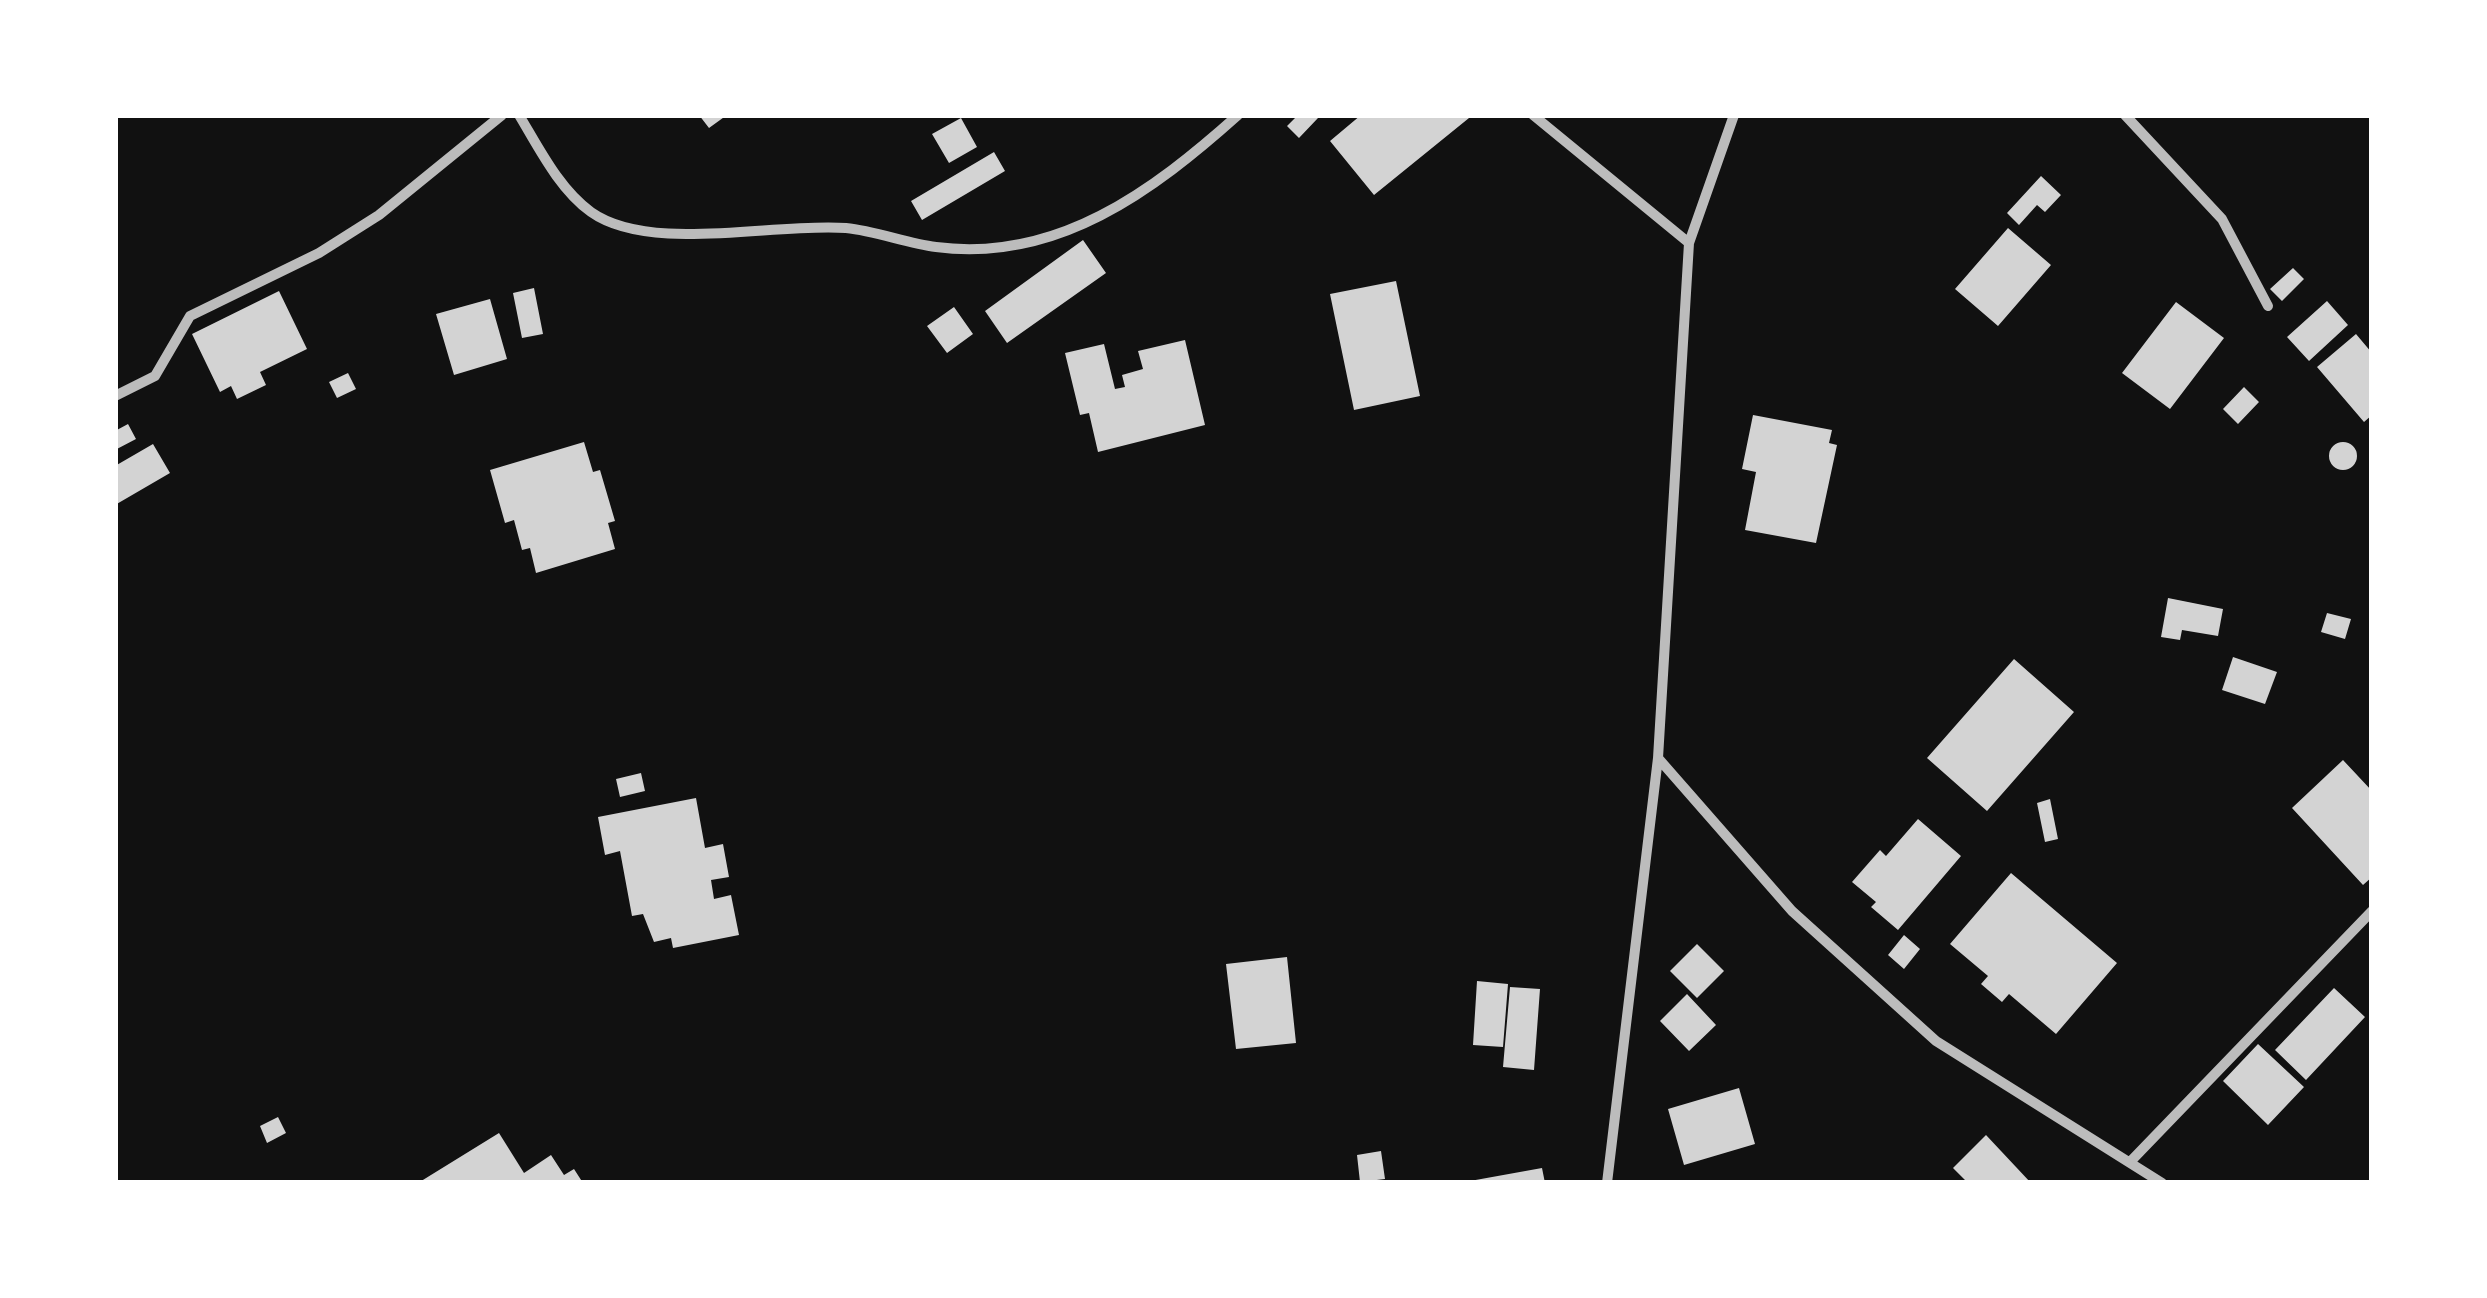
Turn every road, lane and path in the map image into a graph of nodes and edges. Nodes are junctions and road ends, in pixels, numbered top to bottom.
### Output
1 (502, 115) edge
2 (519, 115) edge
3 (1238, 115) edge
4 (1534, 115) edge
5 (1734, 115) edge
6 (2125, 115) edge
7 (1690, 243) junction
8 (2268, 306) dead end
9 (115, 396) edge
10 (1658, 758) junction
11 (2372, 911) edge
12 (2130, 1162) junction
13 (1607, 1183) edge
14 (2162, 1183) edge

1 - 9 street
2 - 3 street
4 - 7 street
5 - 7 street
6 - 8 street
7 - 10 street
10 - 12 street
10 - 13 street
11 - 12 street
12 - 14 street

